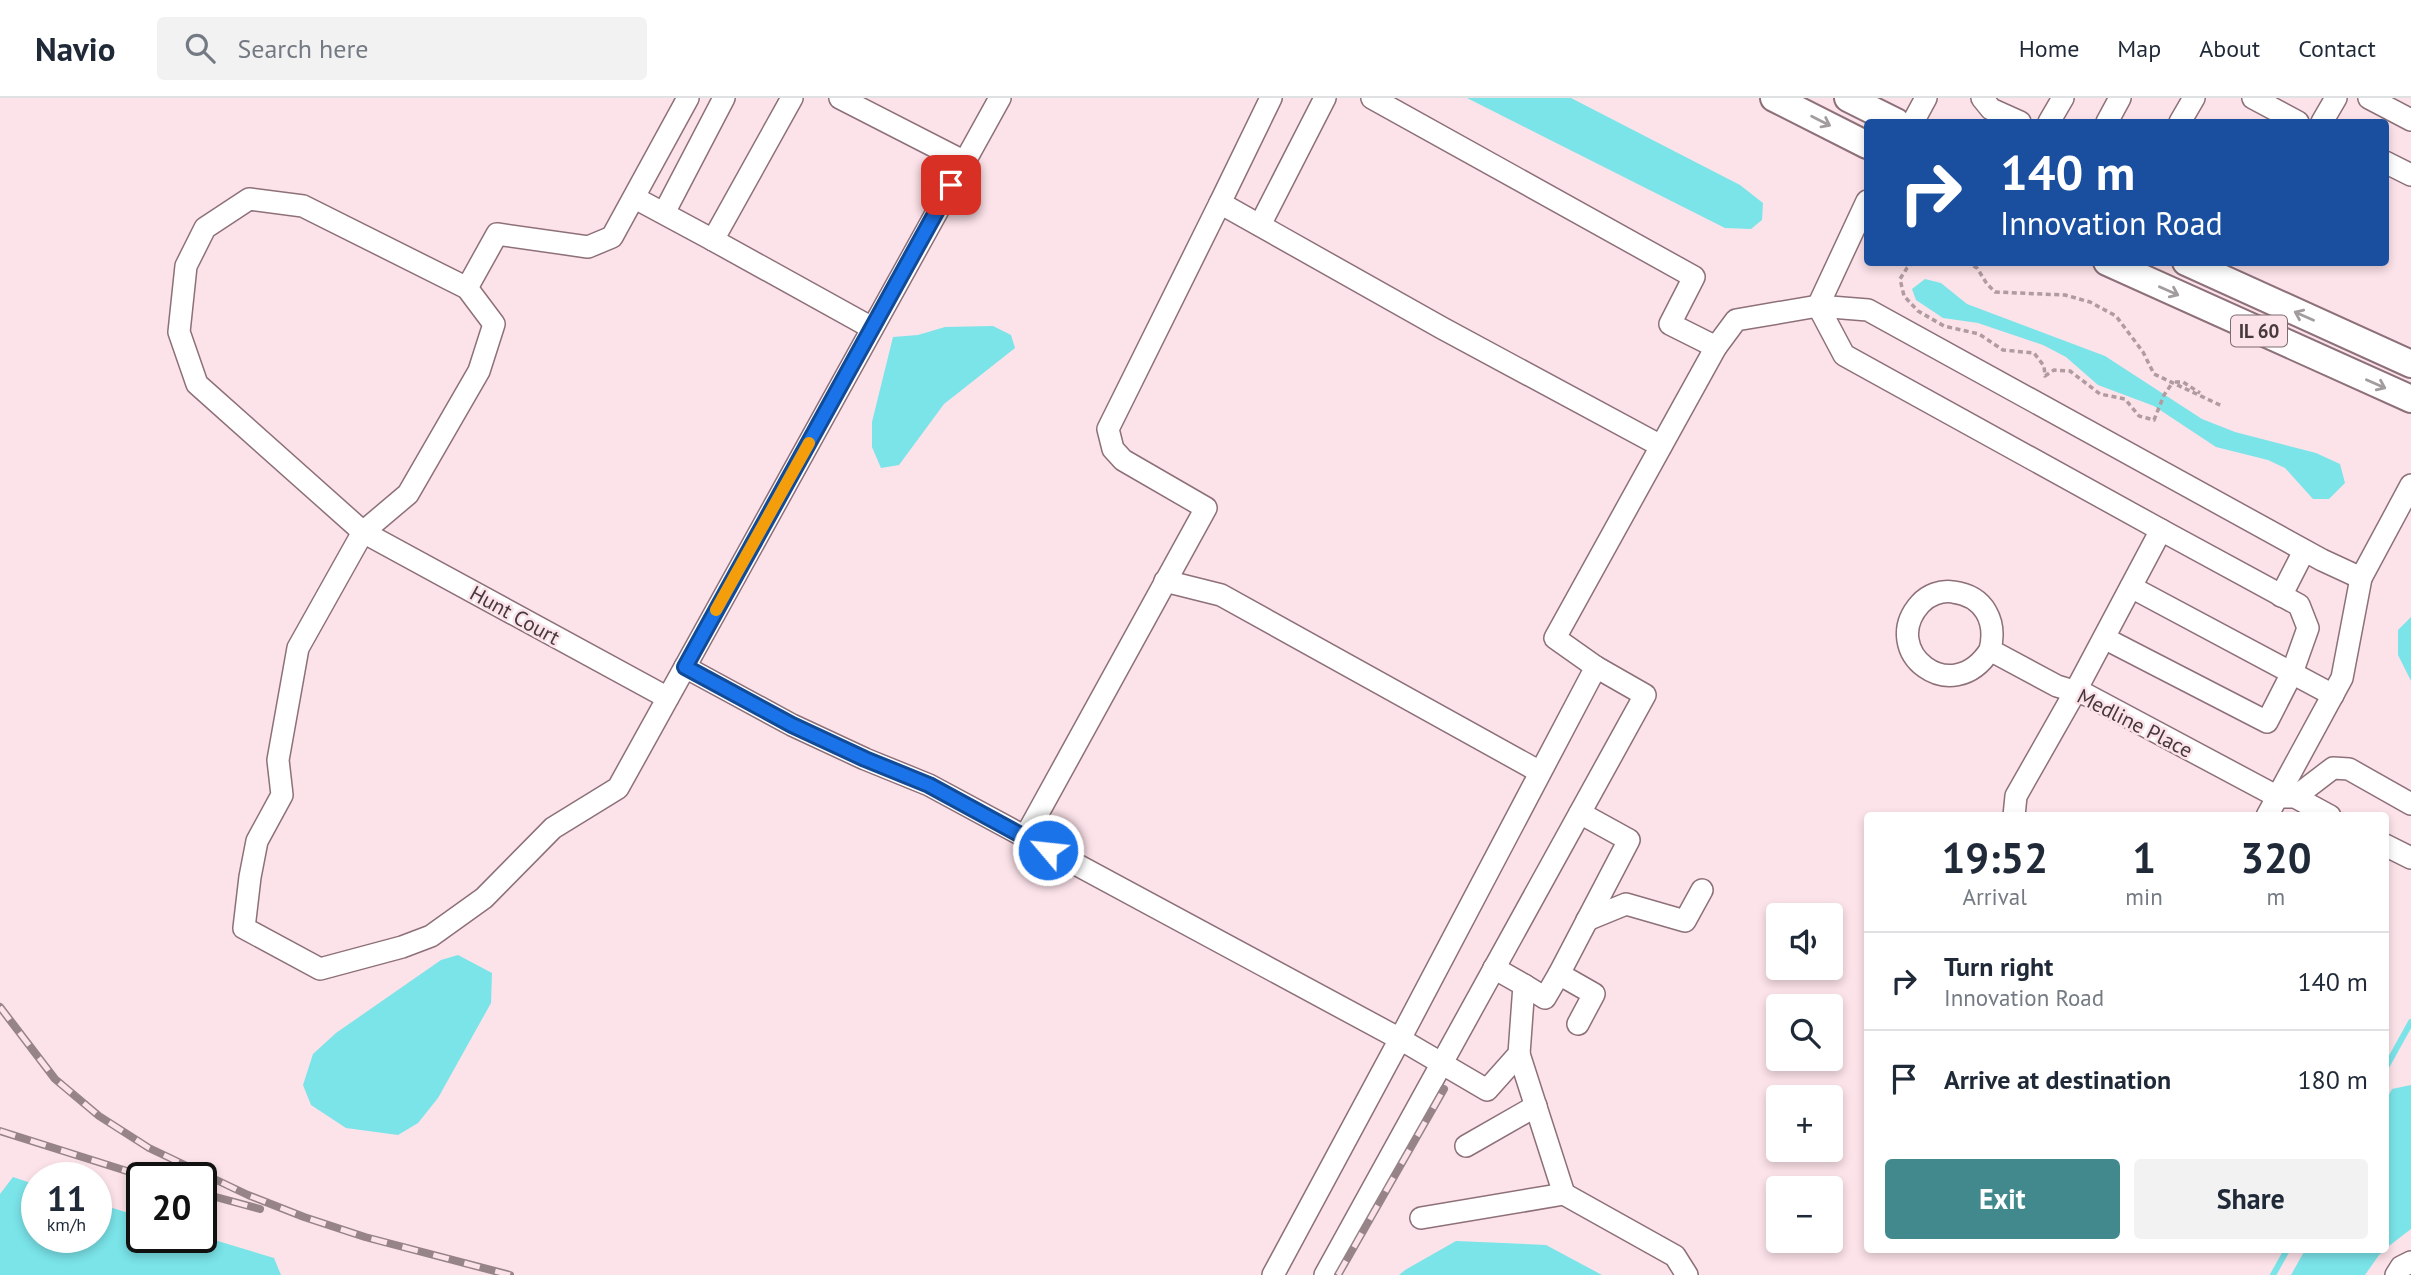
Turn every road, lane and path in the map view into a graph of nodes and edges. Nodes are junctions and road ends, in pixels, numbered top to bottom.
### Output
1 (688, 98) edge
2 (724, 98) edge
3 (792, 98) edge
4 (840, 98) edge
5 (1000, 98) edge
6 (1271, 98) edge
7 (1325, 98) edge
8 (1372, 98) edge
9 (1774, 98) edge
10 (1848, 98) edge
11 (1926, 98) edge
12 (1982, 98) edge
13 (2063, 98) edge
14 (2120, 98) edge
15 (2194, 98) edge
16 (2253, 98) edge
17 (2336, 98) edge
18 (2374, 108) edge
19 (1890, 119) edge
20 (1915, 119) edge
21 (2013, 119) edge
22 (2051, 119) edge
23 (2109, 119) edge
24 (2182, 119) edge
25 (2292, 119) edge
26 (2324, 119) edge
27 (2411, 120) edge
28 (1864, 143) edge
29 (965, 162) junction
30 (2389, 164) edge
31 (2411, 175) edge
32 (635, 198) junction
33 (1220, 203) junction
34 (1864, 207) edge
35 (664, 213) junction
36 (1260, 225) junction
37 (713, 240) junction
38 (1909, 266) edge
39 (1973, 266) edge
40 (2116, 266) edge
41 (2195, 266) edge
42 (467, 288) junction
43 (1818, 306) junction
44 (872, 328) junction
45 (1716, 347) junction
46 (2411, 364) edge
47 (2173, 382) junction
48 (2411, 399) edge
49 (1661, 446) junction
50 (2411, 485) edge
51 (2161, 530) junction
52 (363, 532) junction
53 (2304, 551) junction
54 (2361, 578) junction
55 (1166, 581) junction
56 (2131, 587) junction
57 (2281, 596) junction
58 (2104, 638) junction
59 (1990, 650) junction
60 (685, 667) junction
61 (1596, 667) junction
62 (2291, 673) junction
63 (2075, 692) junction
64 (2333, 695) junction
65 (668, 698) junction
66 (1540, 772) junction
67 (2280, 803) edge
68 (2411, 804) edge
69 (2014, 812) edge
70 (2315, 812) edge
71 (1580, 813) junction
72 (1025, 837) junction
73 (2389, 847) edge
74 (2411, 858) edge
75 (1702, 890) dead end
76 (1587, 920) junction
77 (1494, 968) junction
78 (1559, 974) junction
79 (1524, 985) junction
80 (1578, 1024) dead end
81 (1400, 1039) junction
82 (1519, 1054) junction
83 (1442, 1063) junction
84 (1536, 1106) junction
85 (1466, 1146) dead end
86 (1564, 1194) junction
87 (1421, 1218) dead end
88 (2411, 1262) edge
89 (1273, 1275) edge
90 (1325, 1275) edge
91 (1687, 1275) edge
92 (2396, 1275) edge

1 - 32 lane
2 - 35 lane
3 - 37 lane
4 - 29 lane
5 - 29 lane
6 - 33 lane
7 - 36 lane
8 - 45 lane
9 -> 28 main road
10 - 19 main road
11 - 20 lane
12 - 21 lane
13 - 22 lane
14 - 23 lane
15 - 24 lane
16 - 25 lane
17 - 26 lane
18 - 27 lane
29 - 44 lane
30 - 31 lane
32 - 35 lane
32 - 42 lane
33 - 36 lane
33 - 55 lane
34 - 43 lane
35 - 37 lane
36 - 49 lane
37 - 44 lane
38 - 47 path
39 - 47 path
40 -> 48 main road, IL 60
46 -> 41 main road, IL 60
42 - 52 lane
42 - 52 lane, Hunt Court
43 - 45 lane
43 - 51 lane
43 - 53 lane
44 - 60 lane
45 - 49 lane
47 - 47 path
49 - 61 lane
50 - 54 lane
51 - 56 lane
51 - 57 lane
52 - 65 lane, Hunt Court
52 - 65 lane
53 - 54 lane
53 - 57 lane
54 - 64 lane
55 - 66 lane
55 - 72 lane
56 - 58 lane
56 - 62 lane
57 - 62 lane
58 - 62 lane
58 - 63 lane
59 - 59 lane
59 - 63 lane, Medline Place
60 - 65 lane
60 - 72 lane
61 - 66 lane
61 - 71 lane
62 - 64 lane
63 - 67 lane, Medline Place
63 - 69 lane
64 - 67 lane
66 - 81 lane
67 - 68 lane
67 - 70 lane, Medline Place
71 - 76 lane
71 - 77 lane
72 - 81 lane
73 - 74 lane
75 - 76 lane
76 - 78 lane
77 - 79 lane
77 - 83 lane
78 - 79 lane
78 - 80 lane
79 - 82 lane
81 - 83 lane
81 - 89 lane
82 - 83 lane
82 - 84 lane
83 - 90 lane
84 - 85 lane
84 - 86 lane
86 - 87 lane
86 - 91 lane
88 - 92 lane

